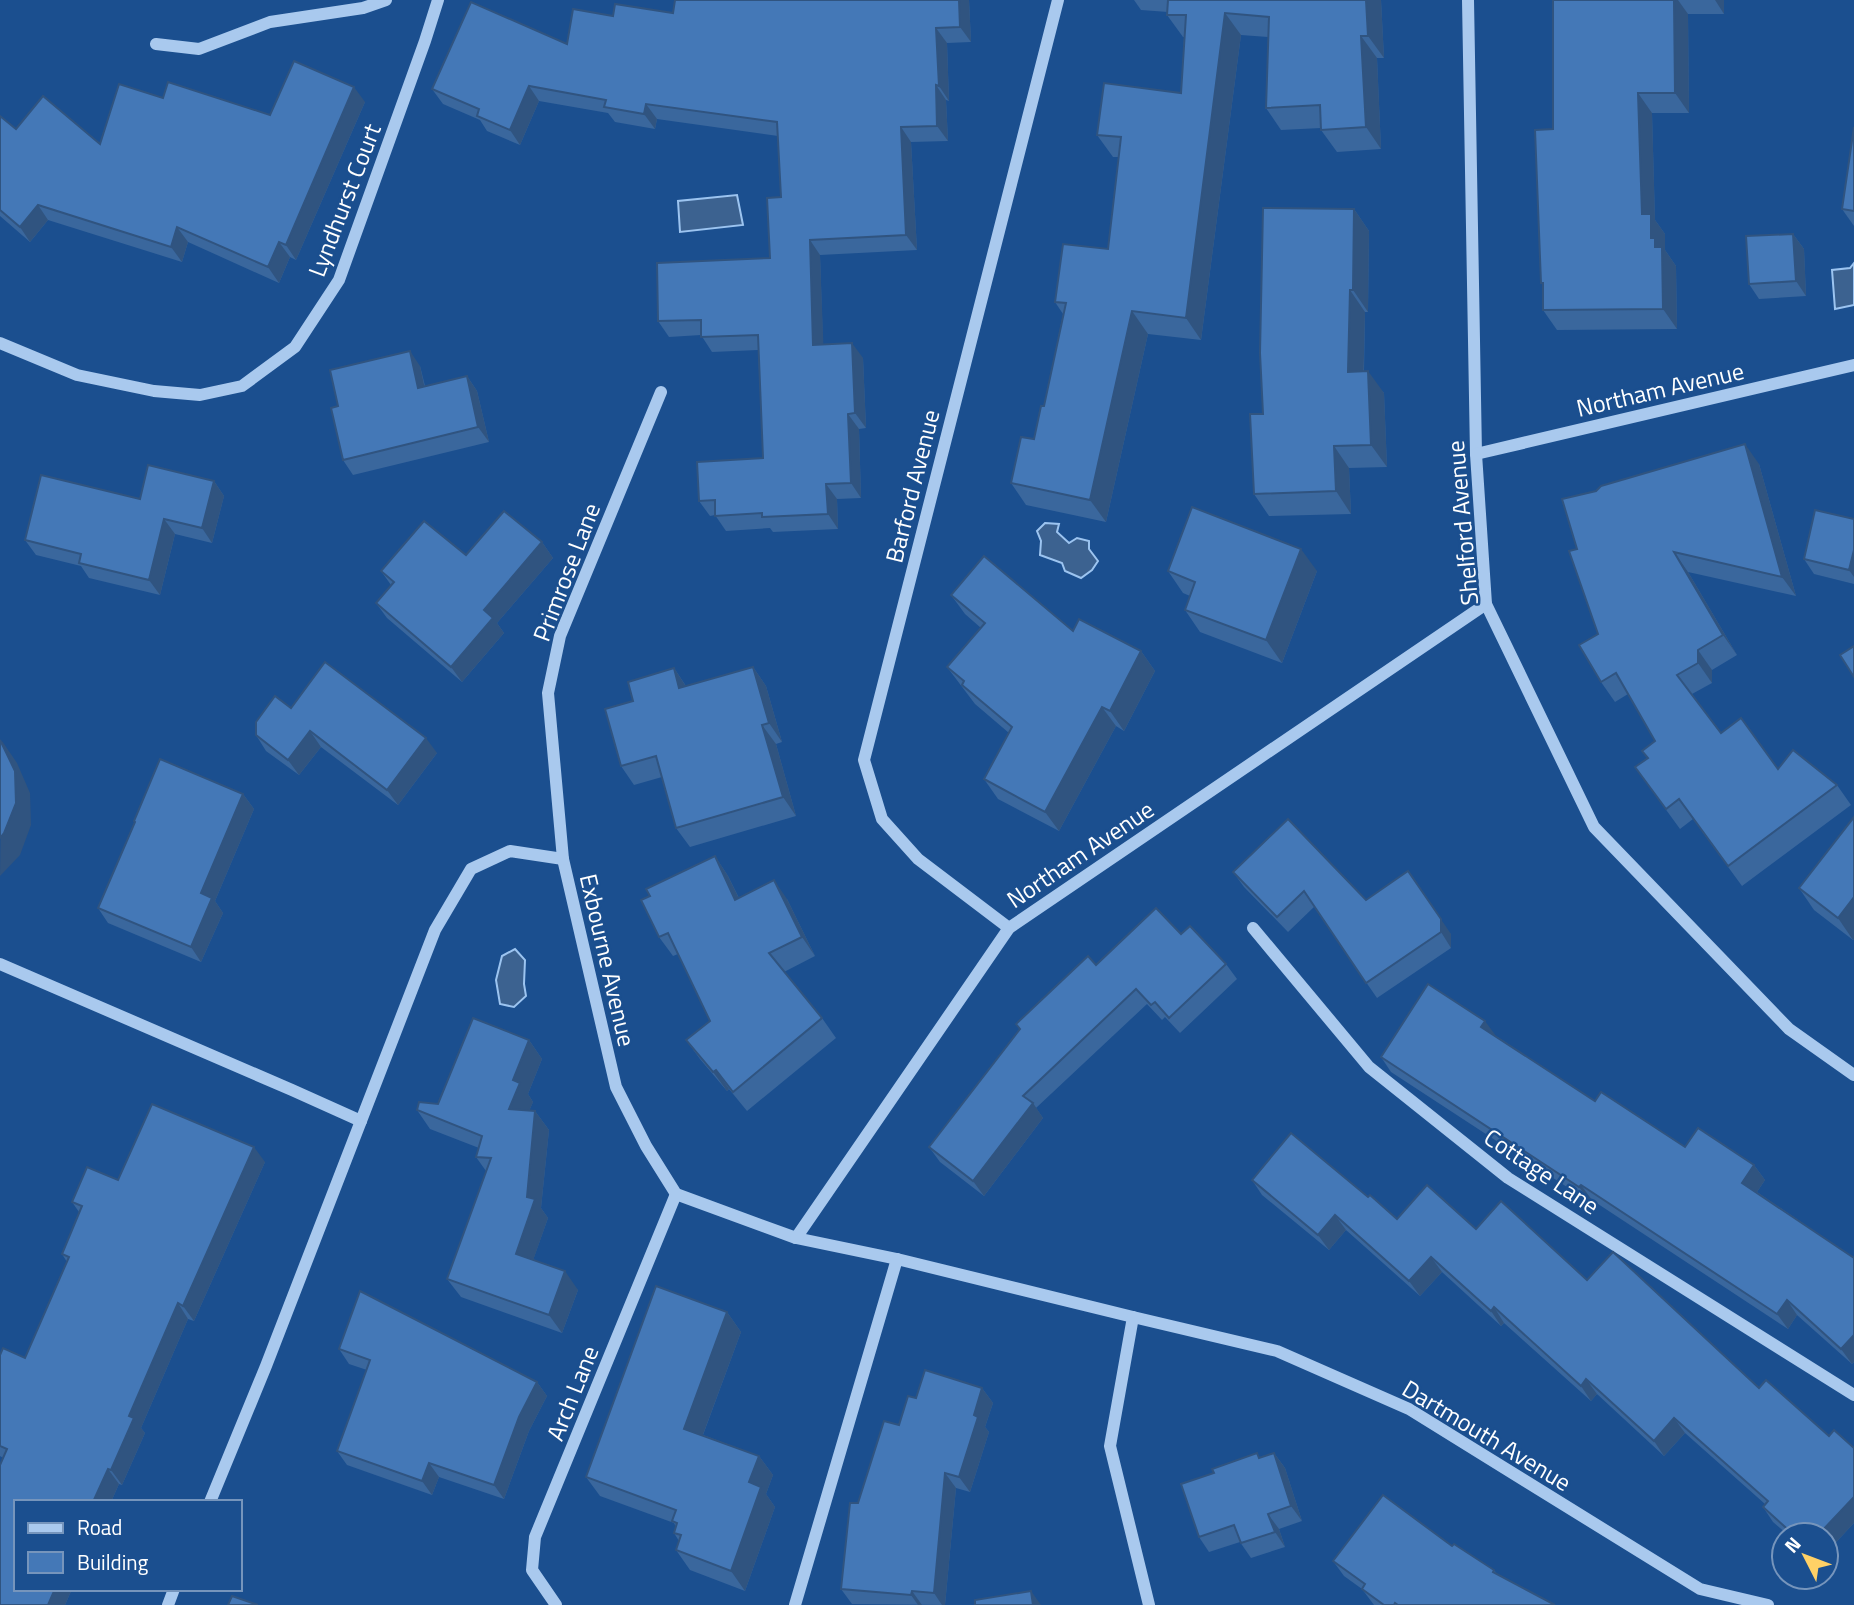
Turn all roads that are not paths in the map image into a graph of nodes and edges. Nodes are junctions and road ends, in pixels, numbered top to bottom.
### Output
1 (386, 0) edge
2 (438, 0) edge
3 (1058, 0) edge
4 (1468, 0) edge
5 (156, 44) dead end
6 (0, 343) edge
7 (1854, 365) edge
8 (662, 393) dead end
9 (1476, 454) junction
10 (1486, 604) junction
11 (563, 859) junction
12 (1009, 928) junction
13 (1253, 928) dead end
14 (0, 964) edge
15 (1854, 1075) edge
16 (361, 1122) junction
17 (676, 1194) junction
18 (796, 1238) junction
19 (897, 1259) junction
20 (1133, 1317) junction
21 (1854, 1395) edge
22 (211, 1500) edge
23 (556, 1605) edge
24 (795, 1605) edge
25 (1149, 1605) edge
26 (1768, 1605) edge

1 - 5 street
2 - 6 street, Lyndhurst Court
3 - 12 street, Barford Avenue
4 - 9 street, Shelford Avenue
7 - 9 street, Northam Avenue
8 - 11 street, Primrose Lane
9 - 10 street, Shelford Avenue
10 - 12 street, Northam Avenue
10 - 15 street, Shelford Avenue
11 - 16 street, Exbourne Avenue
11 - 17 street, Exbourne Avenue
12 - 18 street, Northam Avenue
13 - 21 street, Cottage Lane
14 - 16 street
16 - 22 street, Exbourne Avenue
17 - 18 street
17 - 23 street, Arch Lane
18 - 19 street
19 - 20 street
19 - 24 street
20 - 25 street
20 - 26 street, Dartmouth Avenue

